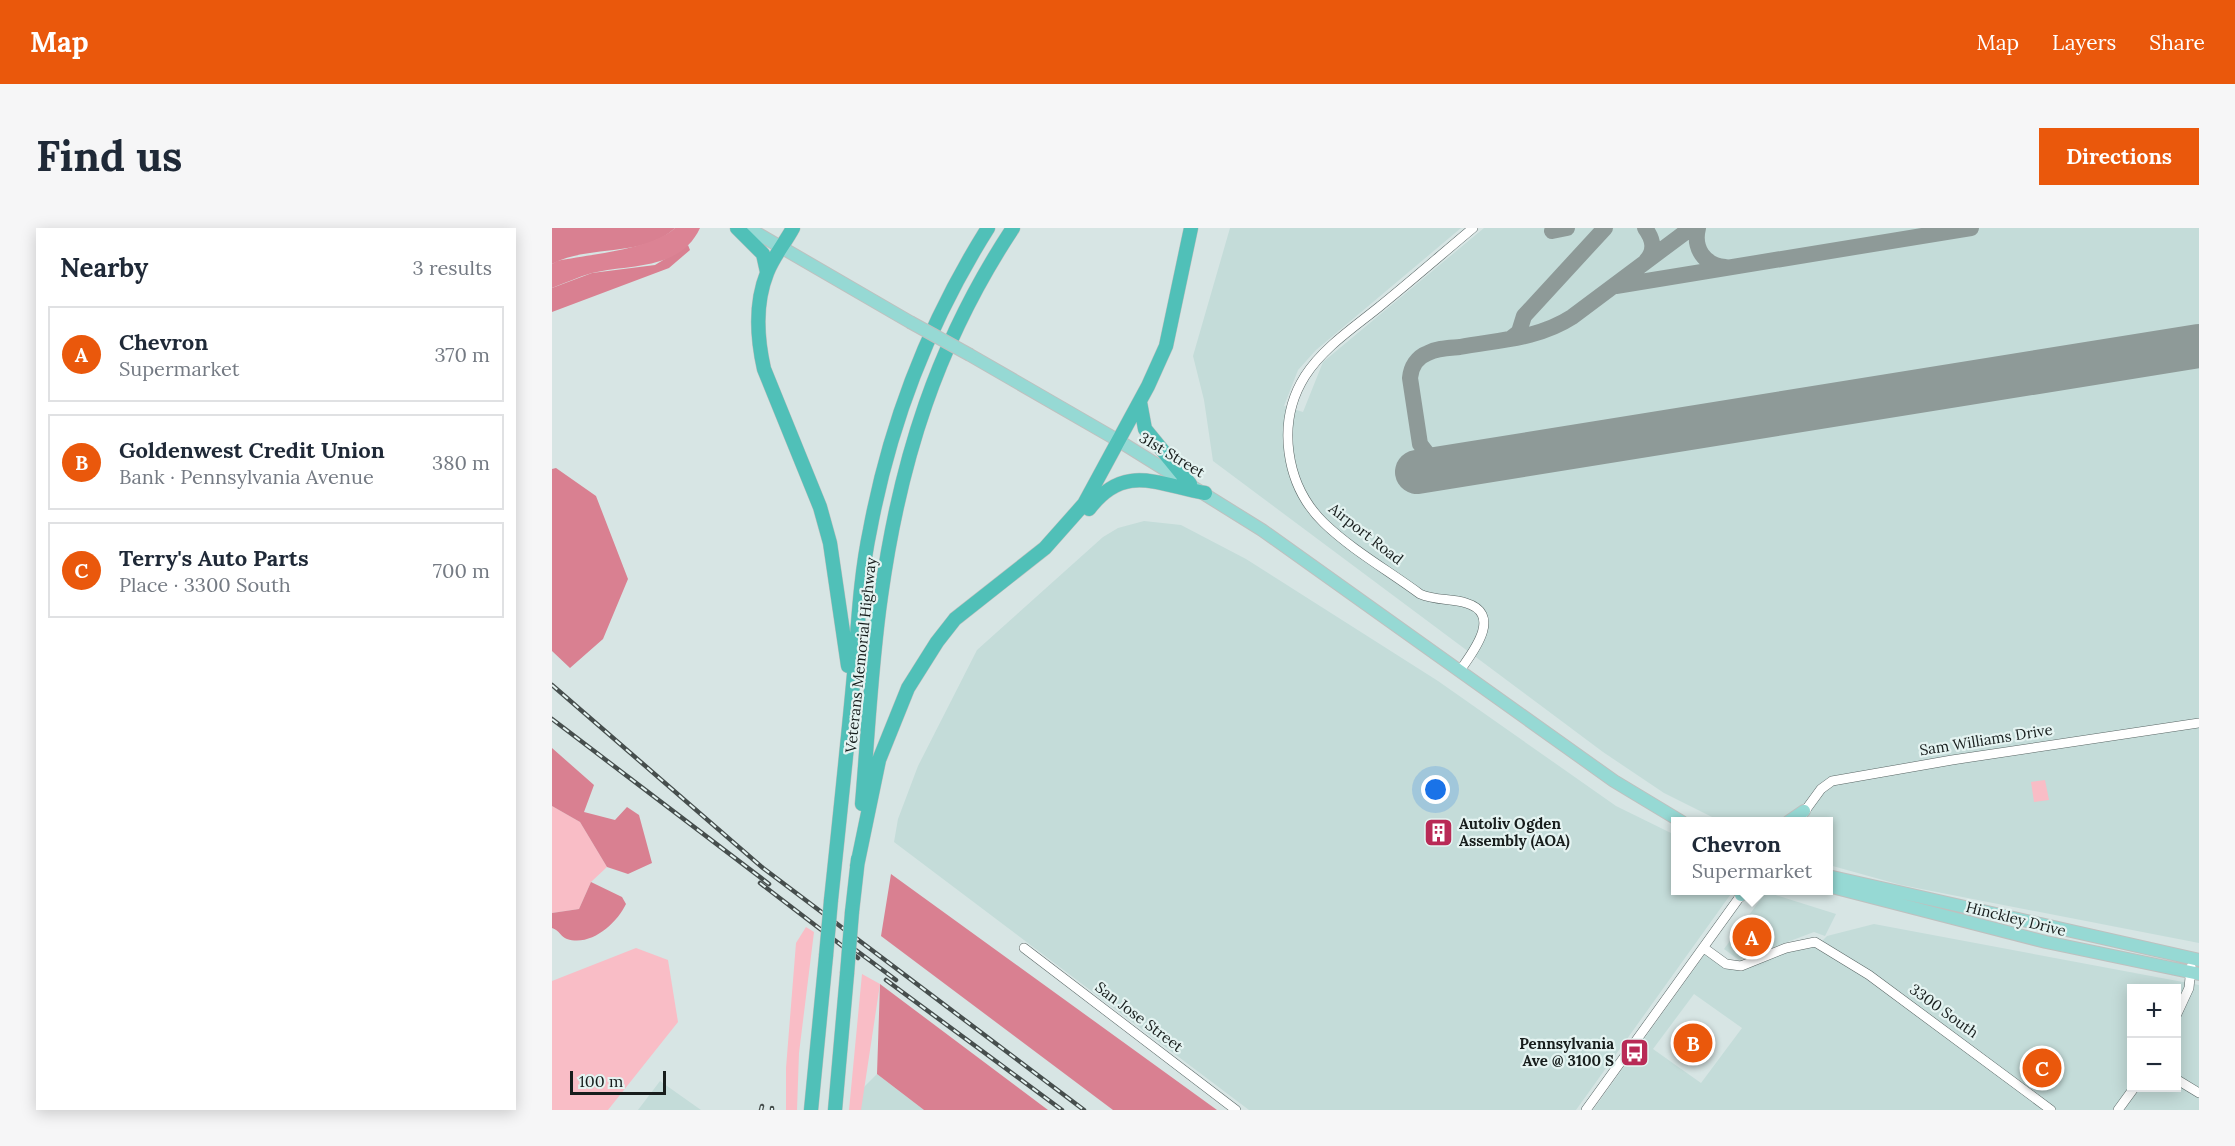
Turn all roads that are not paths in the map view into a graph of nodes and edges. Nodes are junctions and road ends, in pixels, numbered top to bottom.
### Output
1 (737, 228) edge
2 (748, 228) edge
3 (793, 228) edge
4 (988, 228) edge
5 (1013, 228) edge
6 (1191, 228) edge
7 (1473, 228) edge
8 (782, 247) junction
9 (767, 272) junction
10 (1140, 402) junction
11 (1119, 441) junction
12 (1190, 484) junction
13 (1205, 493) junction
14 (1045, 548) junction
15 (1461, 669) junction
16 (852, 695) junction
17 (2199, 723) edge
18 (1800, 816) edge
19 (1673, 817) edge
20 (857, 866) junction
21 (1833, 877) edge
22 (1833, 887) edge
23 (1741, 895) edge
24 (1024, 948) dead end
25 (1704, 948) junction
26 (2196, 959) edge
27 (2195, 973) edge
28 (2181, 1005) edge
29 (2181, 1082) edge
30 (2131, 1092) edge
31 (2199, 1093) edge
32 (811, 1110) edge
33 (835, 1110) edge
34 (1236, 1110) edge
35 (1586, 1110) edge
36 (2051, 1110) edge
37 (2118, 1110) edge

1 - 9 highway
2 - 8 main road, 31st Street
3 - 8 highway
4 - 16 highway, Veterans Memorial Highway
5 - 20 highway, Veterans Memorial Highway
6 - 10 highway
7 - 15 street, Airport Road
8 - 9 highway
8 - 11 main road, 31st Street, bridge
9 - 16 highway
10 - 11 highway
10 - 12 highway
11 - 12 main road, 31st Street
11 - 14 highway
12 - 13 main road, 31st Street
13 - 14 highway
13 - 15 main road, 31st Street
14 - 20 highway
15 - 19 main road, 31st Street
16 - 32 highway, Veterans Memorial Highway, bridge
17 - 18 street, Sam Williams Drive
20 - 33 highway, Veterans Memorial Highway, bridge
21 - 26 main road, Hinckley Drive
22 - 27 main road, Hinckley Drive
23 - 25 street
24 - 34 street, San Jose Street
25 - 35 street
25 - 36 street, 3300 South
26 - 27 street
27 - 28 street
29 - 31 street
30 - 37 street

